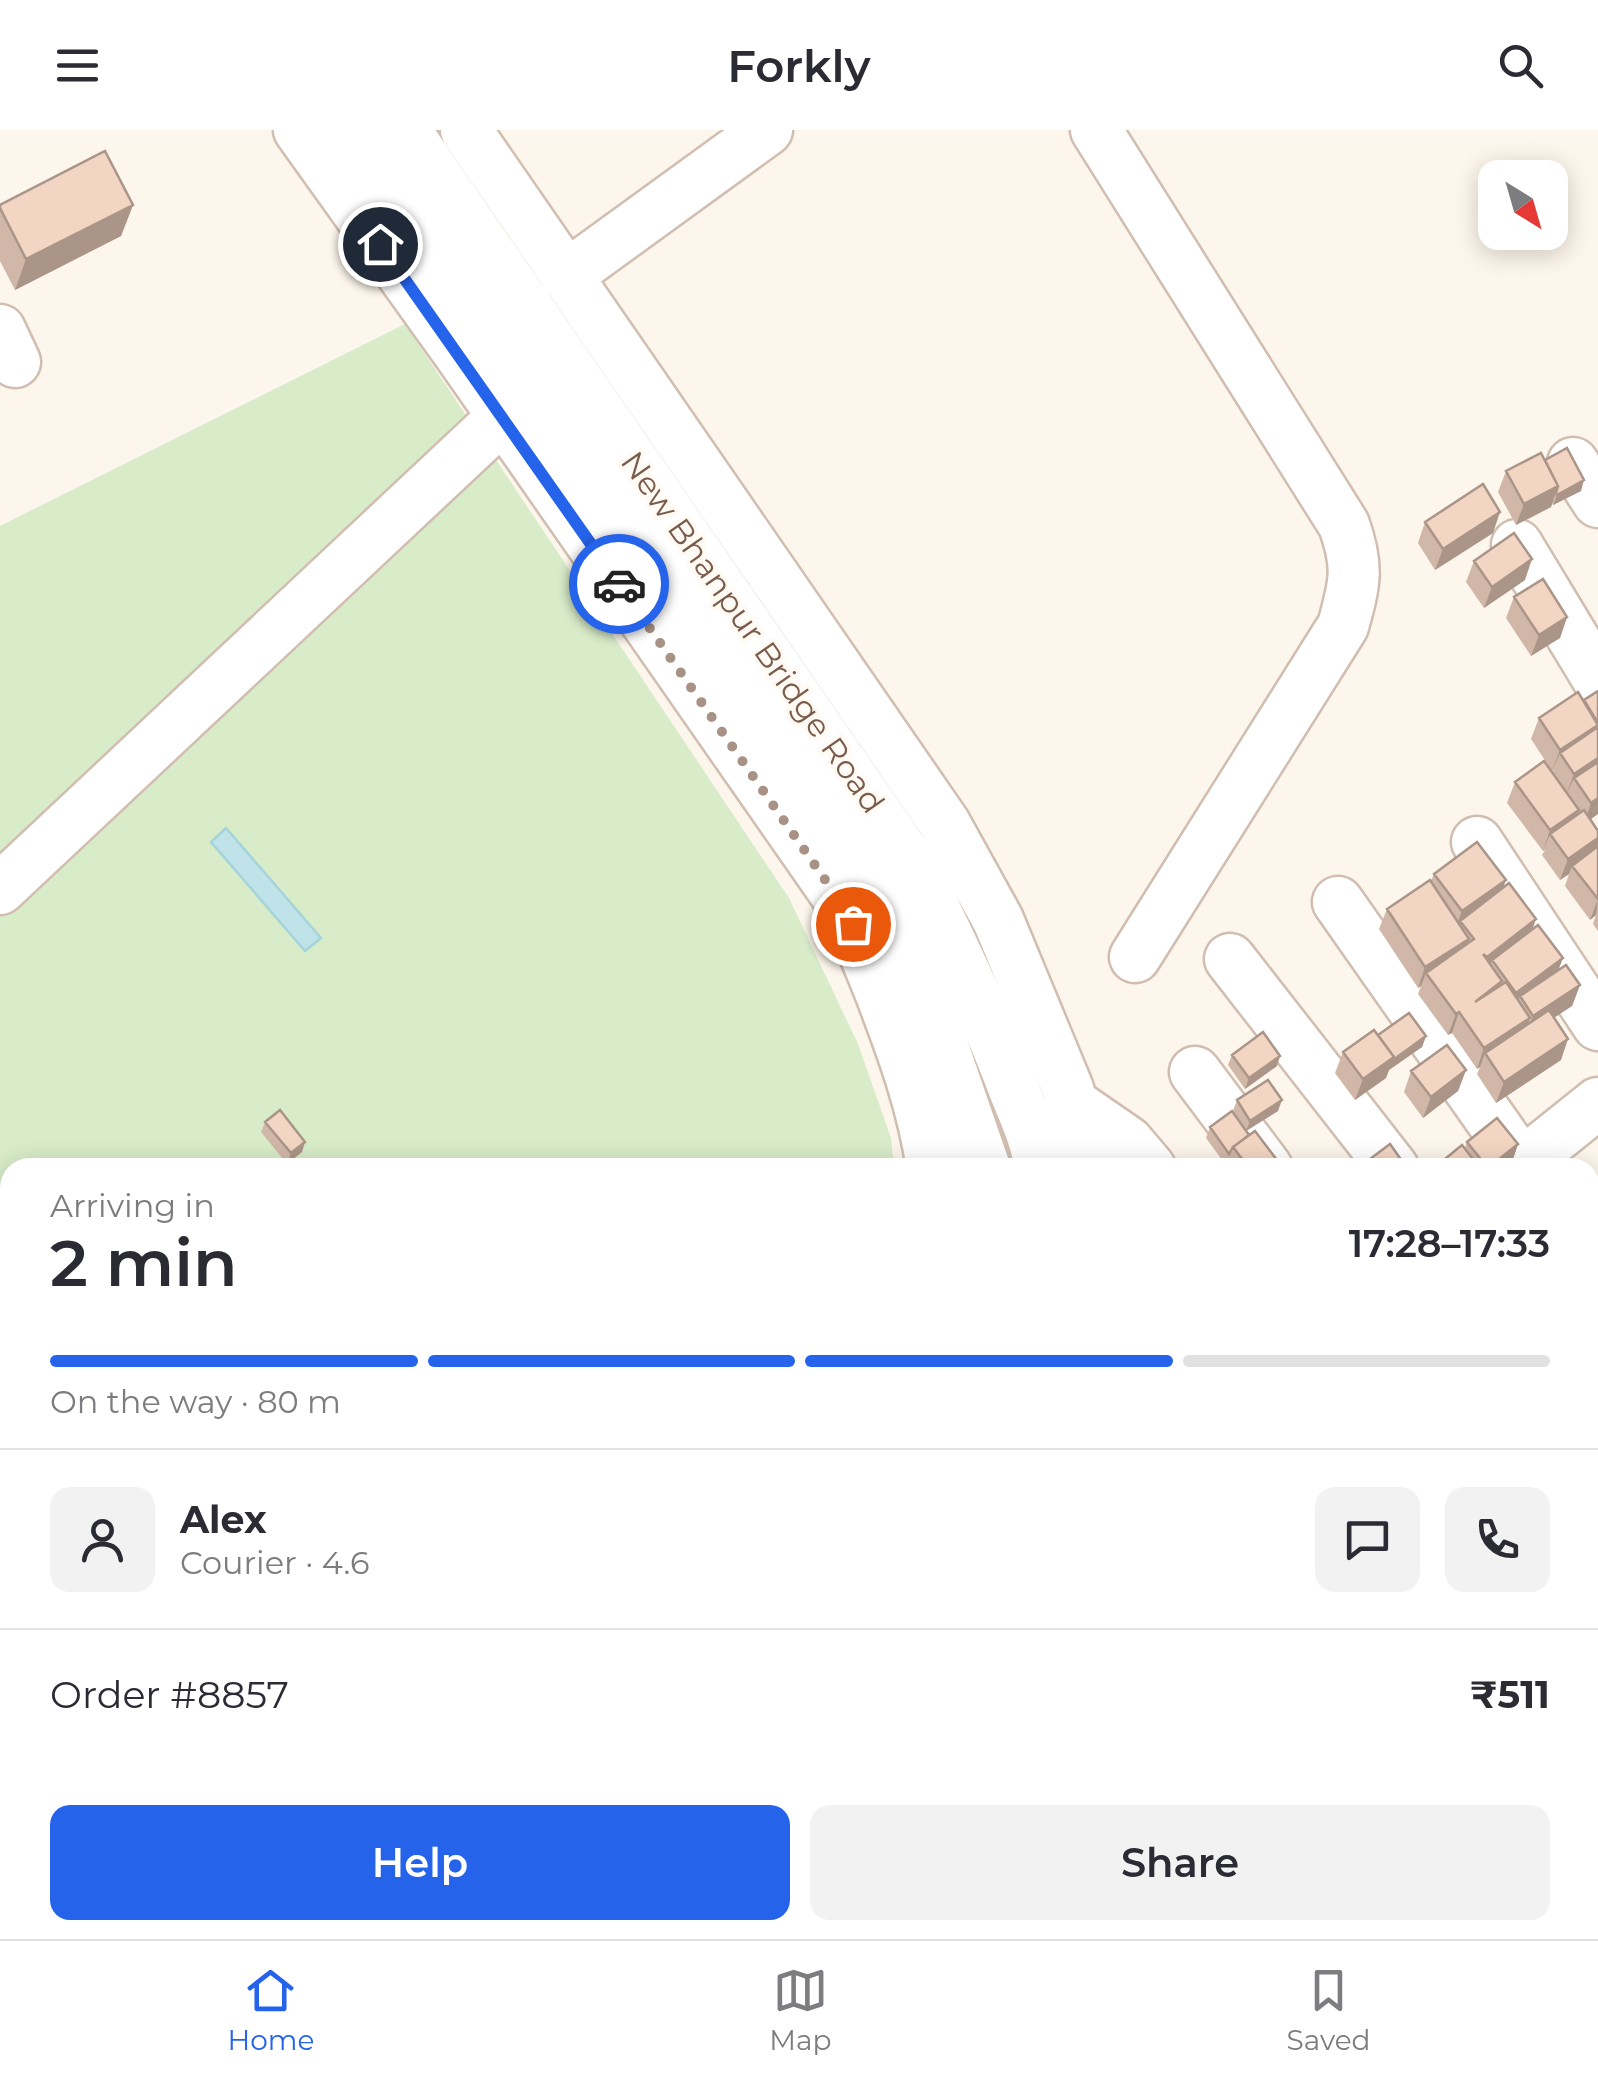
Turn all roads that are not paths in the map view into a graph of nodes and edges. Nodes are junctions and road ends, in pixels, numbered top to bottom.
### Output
1 (299, 130) edge
2 (350, 130) edge
3 (405, 130) edge
4 (466, 130) edge
5 (767, 130) edge
6 (1096, 130) edge
7 (566, 276) junction
8 (503, 416) junction
9 (1517, 544) edge
10 (1598, 679) edge
11 (1477, 842) edge
12 (0, 889) edge
13 (1338, 902) dead end
14 (1135, 957) dead end
15 (1230, 959) dead end
16 (1598, 1024) edge
17 (1195, 1072) dead end
18 (1073, 1104) junction
19 (1598, 1104) edge
20 (930, 1158) edge
21 (982, 1158) edge
22 (1037, 1158) edge
23 (1089, 1158) edge
24 (1142, 1158) edge
25 (1260, 1158) edge
26 (1385, 1158) edge
27 (1536, 1158) edge
28 (1540, 1158) edge

1 - 8 street
2 - 21 street, New Bhanpur Bridge Road
3 - 22 street, New Bhanpur Bridge Road
4 - 7 street
5 - 7 street
6 - 14 street
7 - 18 street
8 - 12 street
8 - 20 street
9 - 10 street
11 - 16 street
13 - 27 street
15 - 26 street
17 - 25 street
18 - 23 street
18 - 24 street
19 - 28 street

